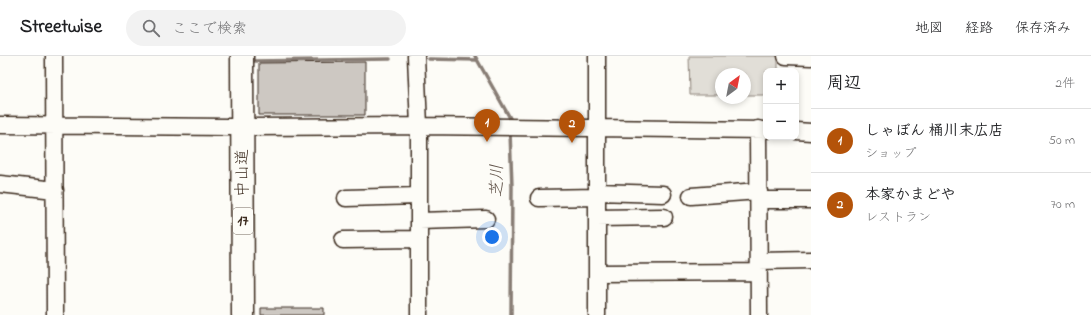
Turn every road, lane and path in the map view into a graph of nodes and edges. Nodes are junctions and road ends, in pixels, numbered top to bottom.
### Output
1 (54, 56) edge
2 (228, 56) edge
3 (242, 56) edge
4 (416, 56) edge
5 (597, 56) edge
6 (786, 56) edge
7 (811, 57) edge
8 (786, 68) edge
9 (0, 125) edge
10 (54, 125) junction
11 (419, 126) junction
12 (236, 127) junction
13 (596, 128) junction
14 (762, 130) edge
15 (799, 132) edge
16 (811, 132) edge
17 (0, 184) edge
18 (55, 190) junction
19 (663, 194) dead end
20 (597, 195) junction
21 (419, 196) junction
22 (691, 196) dead end
23 (759, 196) junction
24 (346, 198) dead end
25 (539, 198) dead end
26 (811, 200) edge
27 (664, 217) dead end
28 (597, 218) junction
29 (486, 220) dead end
30 (419, 221) junction
31 (419, 239) junction
32 (343, 240) dead end
33 (811, 260) edge
34 (759, 266) junction
35 (597, 273) junction
36 (55, 315) edge
37 (230, 315) edge
38 (243, 315) edge
39 (419, 315) edge
40 (597, 315) edge
41 (759, 315) edge

1 - 10 street
2 - 12 highway, 中山道 / 17
3 - 12 highway, 中山道 / 17
4 - 11 street
5 - 13 street
6 - 7 street
6 - 8 street
9 - 10 street
10 - 12 street
10 - 18 street
11 - 12 street
11 - 13 street
11 - 21 street
12 - 37 highway, 中山道 / 17
12 - 38 highway, 中山道 / 17
13 - 14 street
13 - 20 street
14 - 23 street
15 - 16 street
17 - 18 street
18 - 36 street
19 - 20 street
20 - 25 street
20 - 28 street
21 - 24 street
21 - 30 street
22 - 23 street
23 - 26 street
23 - 34 street
27 - 28 street
28 - 35 street
29 - 30 street
30 - 31 street
31 - 32 street
31 - 39 street
33 - 34 street
34 - 35 street
34 - 41 street
35 - 40 street

